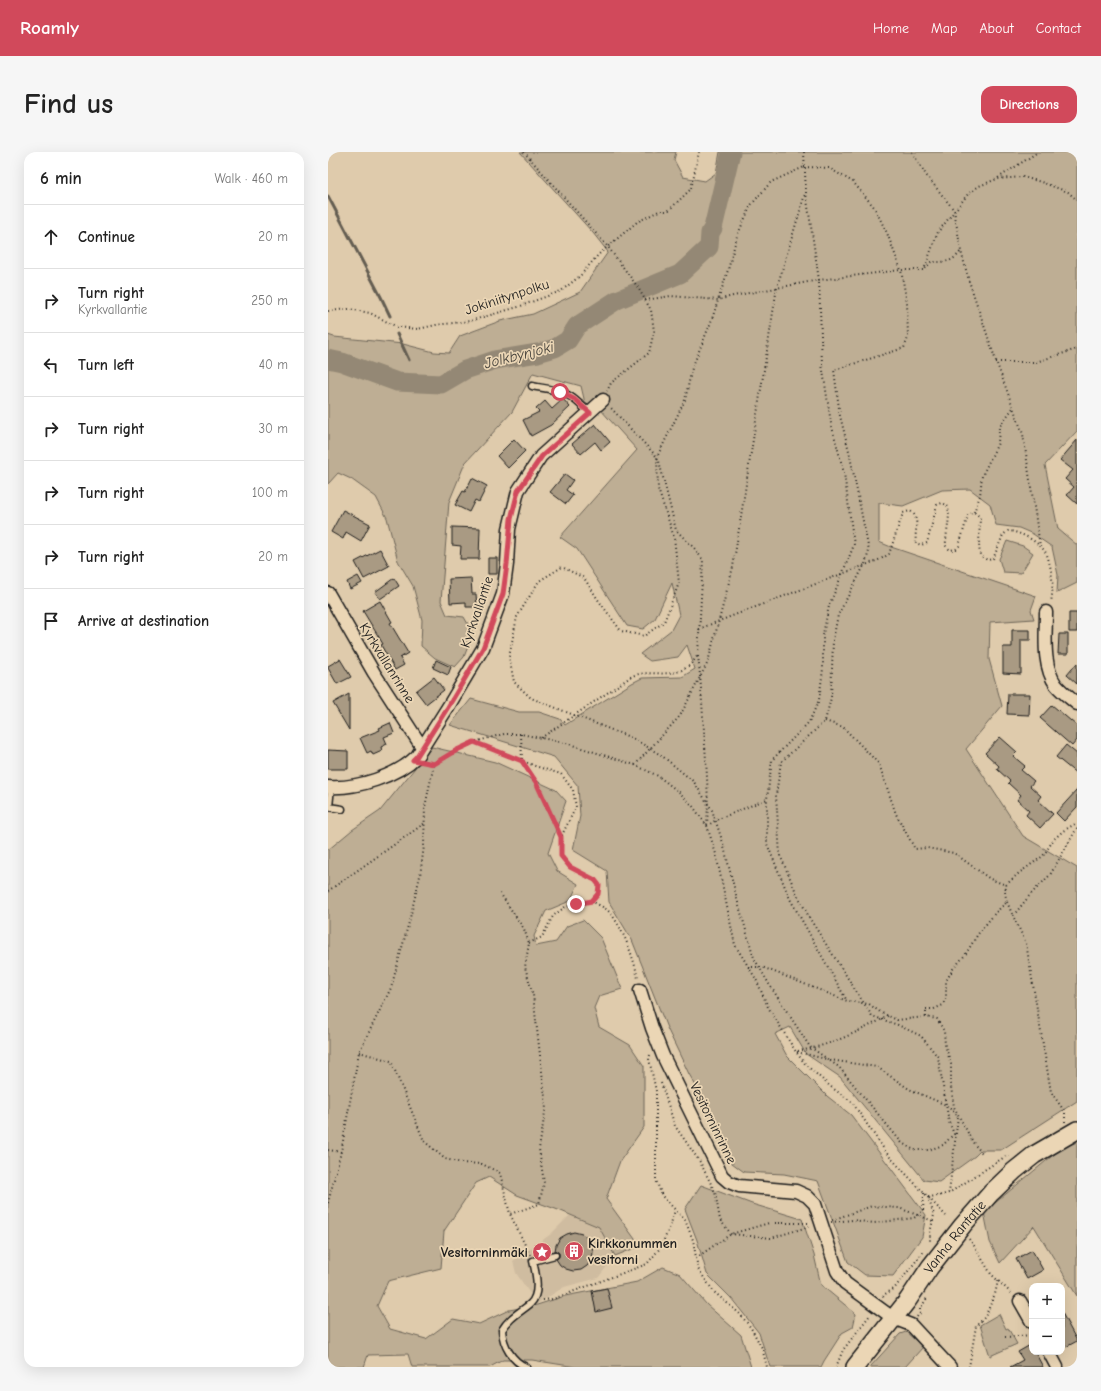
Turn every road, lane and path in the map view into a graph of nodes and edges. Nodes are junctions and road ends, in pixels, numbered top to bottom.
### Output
1 (524, 152) edge
2 (699, 152) edge
3 (804, 152) edge
4 (912, 152) edge
5 (1038, 152) edge
6 (804, 167) junction
7 (997, 179) junction
8 (806, 193) junction
9 (1077, 200) edge
10 (954, 210) junction
11 (608, 247) junction
12 (961, 251) junction
13 (901, 270) junction
14 (924, 270) junction
15 (819, 280) junction
16 (777, 287) junction
17 (645, 300) junction
18 (718, 300) junction
19 (328, 311) edge
20 (1077, 349) edge
21 (996, 362) junction
22 (532, 386) dead end
23 (603, 400) junction
24 (1013, 408) junction
25 (590, 413) junction
26 (657, 457) junction
27 (974, 512) junction
28 (1040, 546) junction
29 (865, 564) junction
30 (841, 573) junction
31 (328, 593) edge
32 (1046, 612) joint
33 (719, 621) junction
34 (698, 630) junction
35 (698, 656) junction
36 (701, 677) junction
37 (1077, 704) edge
38 (573, 715) junction
39 (825, 721) junction
40 (521, 734) junction
41 (541, 738) junction
42 (474, 742) junction
43 (422, 747) junction
44 (650, 748) junction
45 (413, 760) junction
46 (522, 761) junction
47 (434, 764) junction
48 (635, 765) junction
49 (330, 787) edge
50 (767, 799) junction
51 (708, 804) junction
52 (342, 808) dead end
53 (716, 820) junction
54 (425, 823) junction
55 (1077, 823) edge
56 (706, 826) junction
57 (1077, 828) edge
58 (561, 837) junction
59 (1006, 885) junction
60 (328, 891) edge
61 (500, 893) dead end
62 (592, 901) junction
63 (1007, 902) junction
64 (1013, 916) junction
65 (529, 943) junction
66 (748, 967) junction
67 (759, 967) junction
68 (640, 990) joint
69 (847, 1001) junction
70 (864, 1004) junction
71 (888, 1016) junction
72 (926, 1017) junction
73 (881, 1020) junction
74 (660, 1048) junction
75 (813, 1049) junction
76 (359, 1052) junction
77 (796, 1052) junction
78 (828, 1059) junction
79 (946, 1105) junction
80 (958, 1116) junction
81 (1071, 1127) edge
82 (328, 1150) edge
83 (341, 1152) junction
84 (982, 1153) dead end
85 (1015, 1157) dead end
86 (949, 1193) junction
87 (928, 1197) junction
88 (328, 1203) edge
89 (675, 1210) junction
90 (510, 1214) junction
91 (946, 1216) dead end
92 (934, 1221) junction
93 (826, 1224) junction
94 (967, 1237) dead end
95 (930, 1243) dead end
96 (555, 1255) dead end
97 (696, 1258) junction
98 (533, 1261) junction
99 (998, 1281) junction
100 (533, 1300) junction
101 (1020, 1301) joint
102 (893, 1318) junction
103 (1030, 1319) edge
104 (1029, 1335) edge
105 (1005, 1337) dead end
106 (1051, 1355) edge
107 (526, 1367) edge
108 (767, 1367) edge
109 (855, 1367) edge
110 (950, 1367) edge
111 (969, 1367) edge
112 (1057, 1367) edge

1 - 11 path
2 - 11 path, Jokiniitynpolku
3 - 6 path
4 - 10 path
5 - 7 path
6 - 8 path
6 - 13 path
6 - 18 path
7 - 9 path
7 - 10 path
8 - 15 path
8 - 16 path
10 - 12 path
10 - 14 path
11 - 17 path
11 - 19 path, Jokiniitynpolku
12 - 14 path
12 - 21 path
13 - 14 path
13 - 15 path
13 - 29 path
15 - 16 path
15 - 30 path
16 - 18 path
16 - 33 path
17 - 18 path
17 - 23 path
18 - 26 path
20 - 21 path
21 - 24 path
22 - 25 lane
23 - 25 street, Kyrkvallantie
23 - 26 path
24 - 27 path
24 - 28 path
25 - 43 street, Kyrkvallantie
26 - 34 path
26 - 38 path
27 - 28 path
27 - 29 path
28 - 32 path
29 - 30 path
29 - 39 path
30 - 33 path
30 - 50 path
31 - 43 street, Kyrkvallanrinne
32 - 37 street
33 - 34 path
33 - 36 path
34 - 35 path
35 - 36 path
35 - 38 path
36 - 44 path
36 - 51 path
38 - 41 path
38 - 44 path
39 - 59 path
39 - 70 path
40 - 41 path
40 - 42 path
40 - 46 path
41 - 48 path
42 - 46 path
42 - 47 path
43 - 45 street, Kyrkvallantie
44 - 48 path
44 - 51 path
45 - 47 path
45 - 49 street, Kyrkvallantie
46 - 58 path
46 - 58 path
47 - 54 path
48 - 56 path
49 - 52 lane
50 - 53 path
50 - 69 path
51 - 53 path
51 - 56 path
53 - 56 path
53 - 67 path
54 - 60 path
54 - 76 path
55 - 59 path
56 - 66 path
57 - 64 path
58 - 62 path
59 - 63 path
61 - 65 path
62 - 65 path
62 - 68 path
63 - 64 path
63 - 72 path
64 - 81 path
65 - 90 path
66 - 67 path
66 - 77 path
67 - 69 path
67 - 75 path
68 - 74 street, Vesitorninrinne
69 - 70 path
70 - 71 path
70 - 73 path
71 - 72 path
71 - 73 path
72 - 80 path
73 - 75 path
73 - 79 path
74 - 89 path
74 - 93 street, Vesitorninrinne
75 - 77 path
75 - 78 path
76 - 83 path
76 - 90 path
77 - 78 path
77 - 87 path
78 - 79 path
78 - 79 path
79 - 80 path
80 - 84 path
80 - 86 path
81 - 102 main road, Vanha Rantatie
82 - 83 path
83 - 88 path
85 - 86 path
86 - 87 path
87 - 91 path
87 - 92 path
89 - 97 path
89 - 100 path
90 - 98 path
92 - 93 path
92 - 95 path
93 - 97 path
93 - 102 street, Vesitorninrinne
94 - 99 path
96 - 98 lane
97 - 108 path
98 - 100 lane
99 - 101 path
99 - 111 path
100 - 107 lane
101 - 103 street
102 - 109 main road, Vanha Rantatie
102 - 110 street, Vesitorninrinne
104 - 105 path
106 - 112 street

